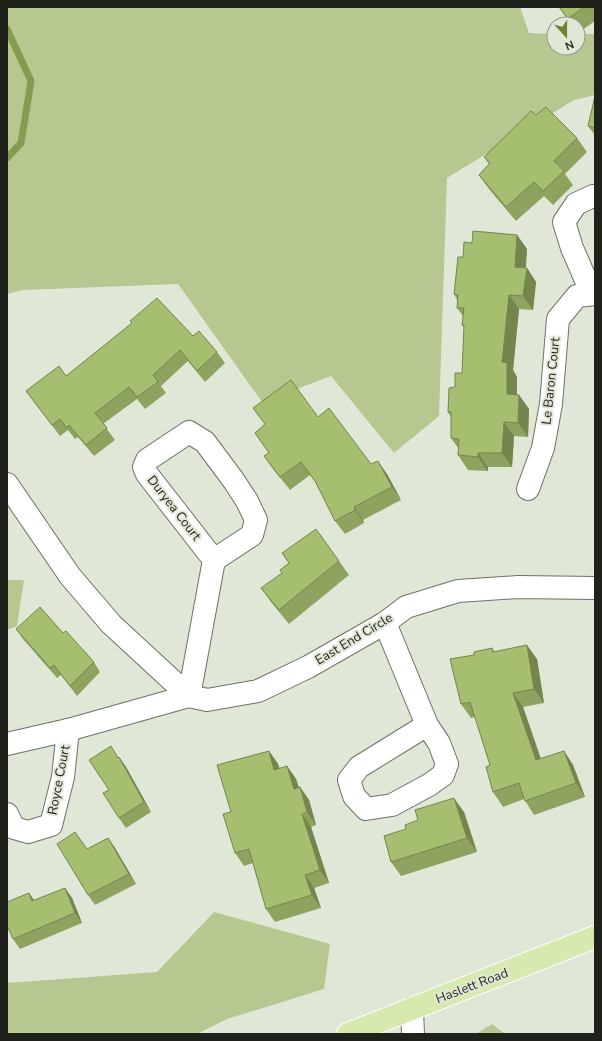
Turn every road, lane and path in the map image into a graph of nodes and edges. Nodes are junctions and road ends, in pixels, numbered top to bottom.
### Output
1 (595, 197) edge
2 (593, 294) edge
3 (7, 484) edge
4 (528, 489) dead end
5 (214, 560) junction
6 (595, 588) edge
7 (385, 623) junction
8 (189, 696) junction
9 (427, 725) dead end
10 (68, 730) junction
11 (7, 744) edge
12 (7, 814) edge
13 (595, 937) edge
14 (412, 1009) junction
15 (348, 1034) edge
16 (413, 1034) edge

1 - 2 street
2 - 4 street, Le Baron Court
3 - 8 street
5 - 5 street, Duryea Court
5 - 8 street
6 - 7 street, East End Circle
7 - 8 street, East End Circle
7 - 9 street
8 - 10 street, Royce Court
10 - 11 street, Royce Court
10 - 12 street, Royce Court
13 - 14 main road, Haslett Road
14 - 15 main road, Haslett Road
14 - 16 street

